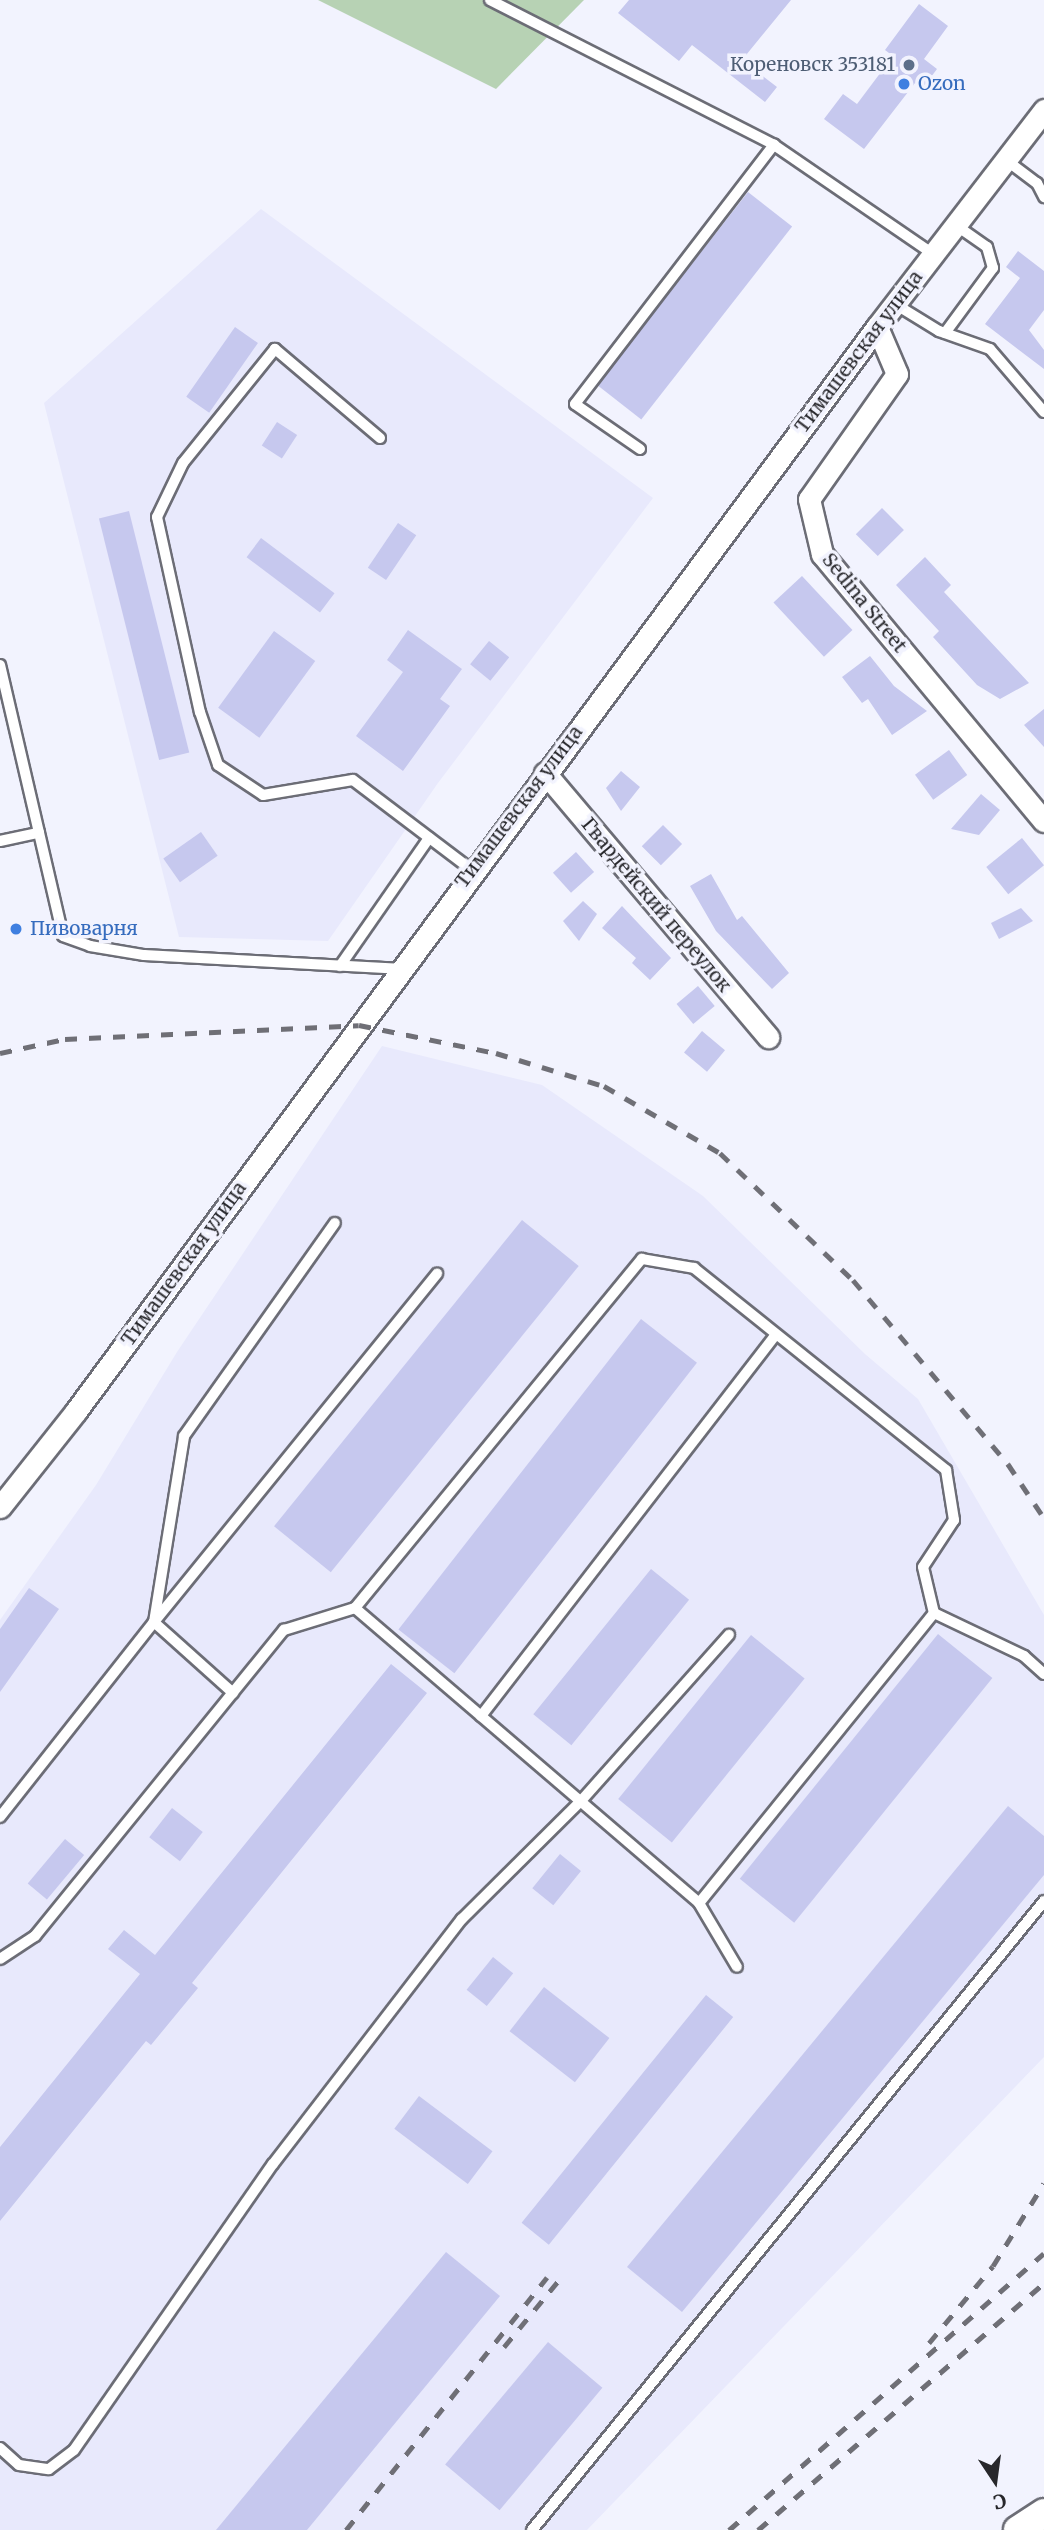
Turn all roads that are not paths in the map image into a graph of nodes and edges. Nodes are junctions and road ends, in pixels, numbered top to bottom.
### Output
1 (490, 0) edge
2 (1044, 110) edge
3 (774, 145) junction
4 (1006, 160) junction
5 (1044, 197) edge
6 (955, 225) junction
7 (933, 254) junction
8 (895, 304) junction
9 (877, 327) junction
10 (945, 333) junction
11 (1044, 412) edge
12 (380, 438) dead end
13 (640, 449) dead end
14 (0, 665) edge
15 (545, 773) junction
16 (1044, 821) edge
17 (39, 833) junction
18 (429, 838) junction
19 (0, 841) edge
20 (472, 870) junction
21 (340, 966) junction
22 (399, 969) junction
23 (768, 1037) dead end
24 (335, 1223) dead end
25 (437, 1274) dead end
26 (775, 1335) junction
27 (0, 1507) edge
28 (355, 1608) junction
29 (934, 1613) junction
30 (154, 1622) junction
31 (729, 1635) dead end
32 (1044, 1674) edge
33 (233, 1693) junction
34 (481, 1716) junction
35 (580, 1801) junction
36 (0, 1817) edge
37 (1044, 1901) edge
38 (699, 1903) junction
39 (0, 1959) edge
40 (737, 1968) dead end
41 (0, 2448) edge
42 (1044, 2514) edge
43 (532, 2530) edge
44 (1018, 2530) edge

1 - 3 lane
2 - 4 street, Тимашевская улица
3 - 7 lane
3 - 13 lane
4 - 5 lane
4 - 6 street, Тимашевская улица
6 - 7 street, Тимашевская улица
6 - 10 lane
7 - 8 street, Тимашевская улица
8 - 9 street, Тимашевская улица
8 - 10 lane
9 - 15 street, Тимашевская улица
9 - 16 street, Sedina Street
10 - 11 lane
12 - 18 lane
14 - 17 lane
15 - 20 street, Тимашевская улица
15 - 23 street, Гвардейский переулок
17 - 19 lane
17 - 21 lane
18 - 20 lane
18 - 21 lane
20 - 22 street, Тимашевская улица
21 - 22 lane
22 - 27 street, Тимашевская улица
24 - 30 lane
25 - 30 lane
26 - 28 lane
26 - 29 lane
26 - 34 lane
28 - 33 lane
28 - 34 lane
29 - 32 lane
29 - 38 lane
30 - 33 lane
30 - 36 lane
31 - 35 lane
33 - 39 lane
34 - 35 lane
35 - 38 lane
35 - 41 lane
37 - 43 lane
38 - 40 lane
42 - 44 main road

